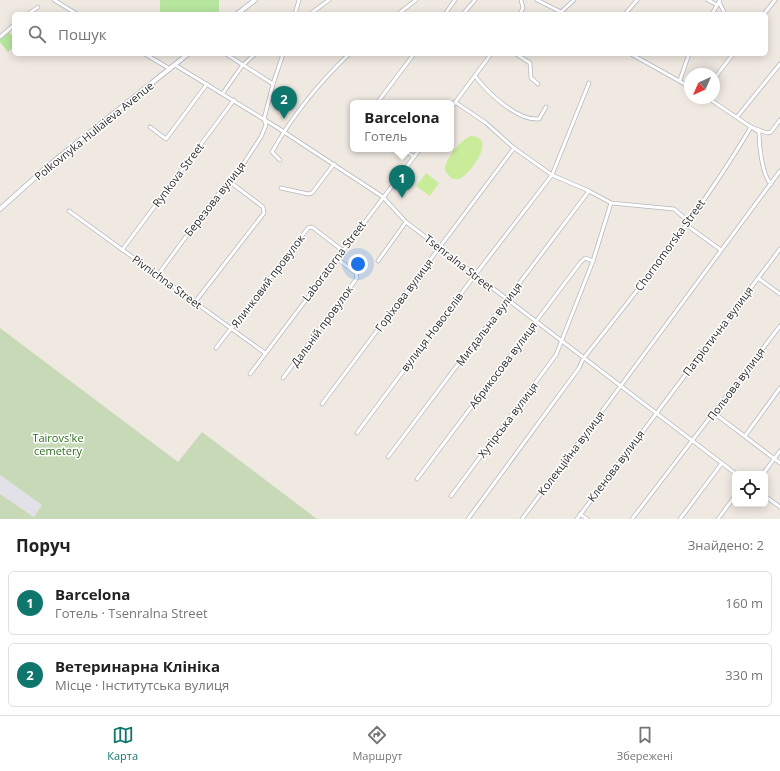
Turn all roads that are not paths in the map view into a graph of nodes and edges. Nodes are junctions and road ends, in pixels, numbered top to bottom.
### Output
1 (54, 0) edge
2 (254, 0) edge
3 (299, 0) edge
4 (329, 0) edge
5 (416, 0) edge
6 (455, 0) edge
7 (474, 0) edge
8 (521, 0) edge
9 (537, 0) edge
10 (574, 0) edge
11 (637, 0) edge
12 (708, 0) edge
13 (775, 0) edge
14 (719, 2) edge
15 (38, 7) dead end
16 (31, 12) edge
17 (74, 12) edge
18 (239, 12) edge
19 (296, 12) edge
20 (313, 12) edge
21 (401, 12) edge
22 (446, 12) edge
23 (465, 12) edge
24 (521, 12) edge
25 (561, 12) edge
26 (564, 12) edge
27 (627, 12) edge
28 (713, 12) edge
29 (724, 12) edge
30 (766, 12) edge
31 (12, 28) edge
32 (0, 37) edge
33 (148, 56) edge
34 (186, 56) edge
35 (229, 56) edge
36 (253, 56) edge
37 (282, 56) edge
38 (347, 56) edge
39 (412, 56) edge
40 (489, 56) edge
41 (519, 56) edge
42 (635, 56) edge
43 (688, 56) edge
44 (731, 56) edge
45 (780, 64) edge
46 (175, 65) junction
47 (243, 65) junction
48 (170, 69) junction
49 (720, 71) edge
50 (475, 76) junction
51 (680, 80) junction
52 (589, 83) dead end
53 (684, 83) edge
54 (206, 84) junction
55 (273, 84) junction
56 (538, 84) dead end
57 (223, 94) junction
58 (234, 100) junction
59 (379, 100) edge
60 (455, 102) joint
61 (717, 104) edge
62 (546, 106) dead end
63 (737, 117) junction
64 (264, 119) junction
65 (780, 120) edge
66 (150, 127) dead end
67 (751, 127) junction
68 (284, 132) junction
69 (514, 148) junction
70 (407, 152) edge
71 (418, 152) edge
72 (414, 157) junction
73 (280, 160) dead end
74 (334, 164) junction
75 (780, 171) edge
76 (552, 175) junction
77 (230, 182) junction
78 (771, 184) junction
79 (281, 188) dead end
80 (589, 191) junction
81 (383, 197) junction
82 (611, 203) junction
83 (0, 209) edge
84 (69, 211) dead end
85 (688, 221) junction
86 (406, 222) junction
87 (685, 224) junction
88 (439, 248) junction
89 (780, 249) edge
90 (122, 250) junction
91 (342, 250) junction
92 (721, 250) junction
93 (336, 258) junction
94 (378, 261) dead end
95 (593, 261) junction
96 (475, 275) junction
97 (157, 276) junction
98 (758, 278) junction
99 (780, 294) edge
100 (506, 300) junction
101 (194, 302) junction
102 (535, 322) junction
103 (780, 326) edge
104 (232, 329) junction
105 (562, 342) junction
106 (216, 348) dead end
107 (265, 353) junction
108 (584, 358) junction
109 (250, 374) dead end
110 (283, 378) dead end
111 (621, 387) junction
112 (780, 388) edge
113 (322, 404) dead end
114 (714, 413) junction
115 (656, 414) junction
116 (357, 433) dead end
117 (744, 436) junction
118 (691, 440) junction
119 (780, 451) edge
120 (388, 457) dead end
121 (774, 459) junction
122 (722, 463) junction
123 (780, 463) edge
124 (732, 471) edge
125 (765, 471) edge
126 (417, 479) dead end
127 (451, 496) dead end
128 (768, 498) edge
129 (732, 500) edge
130 (780, 507) edge
131 (580, 514) junction
132 (468, 519) edge
133 (522, 519) edge
134 (577, 519) edge
135 (587, 519) edge
136 (632, 519) edge
137 (680, 519) edge
138 (718, 519) edge

1 - 17 street
2 - 18 main road
3 - 19 street
4 - 20 street
5 - 21 street
6 - 22 street
7 - 23 street
8 - 24 street
9 - 25 street
10 - 26 street
11 - 27 street
12 - 14 street
13 - 30 street
14 - 28 street
14 - 29 street
15 - 16 street
31 - 32 street
33 - 48 street
34 - 46 main road, Polkovnyka Huliaieva Avenue
35 - 47 street
36 - 47 street
37 - 55 street, Березова вулиця
38 - 68 street
39 - 59 street
40 - 50 street
41 - 56 street
42 - 51 street
43 - 51 street
44 - 49 street
45 - 63 street
46 - 48 main road, Polkovnyka Huliaieva Avenue
46 - 54 street, Tsenralna Street
47 - 55 street
47 - 57 street
48 - 83 main road, Polkovnyka Huliaieva Avenue
50 - 60 street
50 - 62 street
51 - 53 street
52 - 76 street, вулиця Новоселів
54 - 57 street, Tsenralna Street
54 - 66 street
55 - 64 street, Березова вулиця
57 - 58 street, Tsenralna Street
58 - 64 street, Tsenralna Street
58 - 90 street, Rynkova Street
60 - 69 street
61 - 63 street
63 - 67 street
64 - 68 street, Tsenralna Street
64 - 77 street, Березова вулиця
65 - 67 street
67 - 78 street
67 - 85 street, Chornomorska Street
68 - 73 street
68 - 74 street, Tsenralna Street
69 - 76 street
69 - 88 street, Горіхова вулиця
70 - 72 street
71 - 72 street, Laboratorna Street
72 - 81 street, Laboratorna Street
74 - 79 street
74 - 81 street, Tsenralna Street
75 - 78 street, Колекційна вулиця
76 - 80 street
76 - 96 street, вулиця Новоселів
77 - 97 street, Березова вулиця
77 - 101 street
78 - 92 street, Колекційна вулиця
80 - 82 street
80 - 100 street, Мигдальна вулиця
81 - 86 street, Tsenralna Street
81 - 91 street, Laboratorna Street
82 - 85 street
82 - 95 street
84 - 90 street, Pivnichna Street
85 - 87 street, Chornomorska Street
86 - 88 street, Tsenralna Street
86 - 94 street
87 - 92 street
87 - 108 street, Chornomorska Street
88 - 96 street, Tsenralna Street
88 - 113 street, Горіхова вулиця
89 - 98 street, Патріотична вулиця
90 - 97 street, Pivnichna Street
91 - 93 street, Laboratorna Street
91 - 104 street, Ялинковий провулок
92 - 111 street, Колекційна вулиця
93 - 107 street, Laboratorna Street
93 - 110 street, Дальній провулок
95 - 102 street, Абрикосова вулиця
95 - 105 street
96 - 100 street, Tsenralna Street
96 - 116 street, вулиця Новоселів
97 - 101 street, Pivnichna Street
98 - 99 street
98 - 115 street, Патріотична вулиця
100 - 102 street, Tsenralna Street
100 - 120 street, Мигдальна вулиця
101 - 104 street, Pivnichna Street
102 - 105 street, Tsenralna Street
102 - 126 street, Абрикосова вулиця
103 - 114 street, Польова вулиця
104 - 106 street, Ялинковий провулок
104 - 107 street, Pivnichna Street
105 - 108 street, Tsenralna Street
105 - 127 street, Хутірська вулиця
107 - 109 street, Laboratorna Street
108 - 111 street, Tsenralna Street
108 - 132 street
111 - 115 street, Tsenralna Street
111 - 133 street, Колекційна вулиця
112 - 117 street
114 - 117 street
114 - 118 street, Польова вулиця
115 - 118 street, Tsenralna Street
115 - 131 street, Кленова вулиця
117 - 121 street
118 - 122 street, Tsenralna Street
118 - 136 street, Польова вулиця
119 - 121 street
121 - 123 street
121 - 125 street
122 - 124 street, Tsenralna Street
122 - 137 street
128 - 130 street
129 - 138 street
131 - 134 street, Кленова вулиця
131 - 135 street

